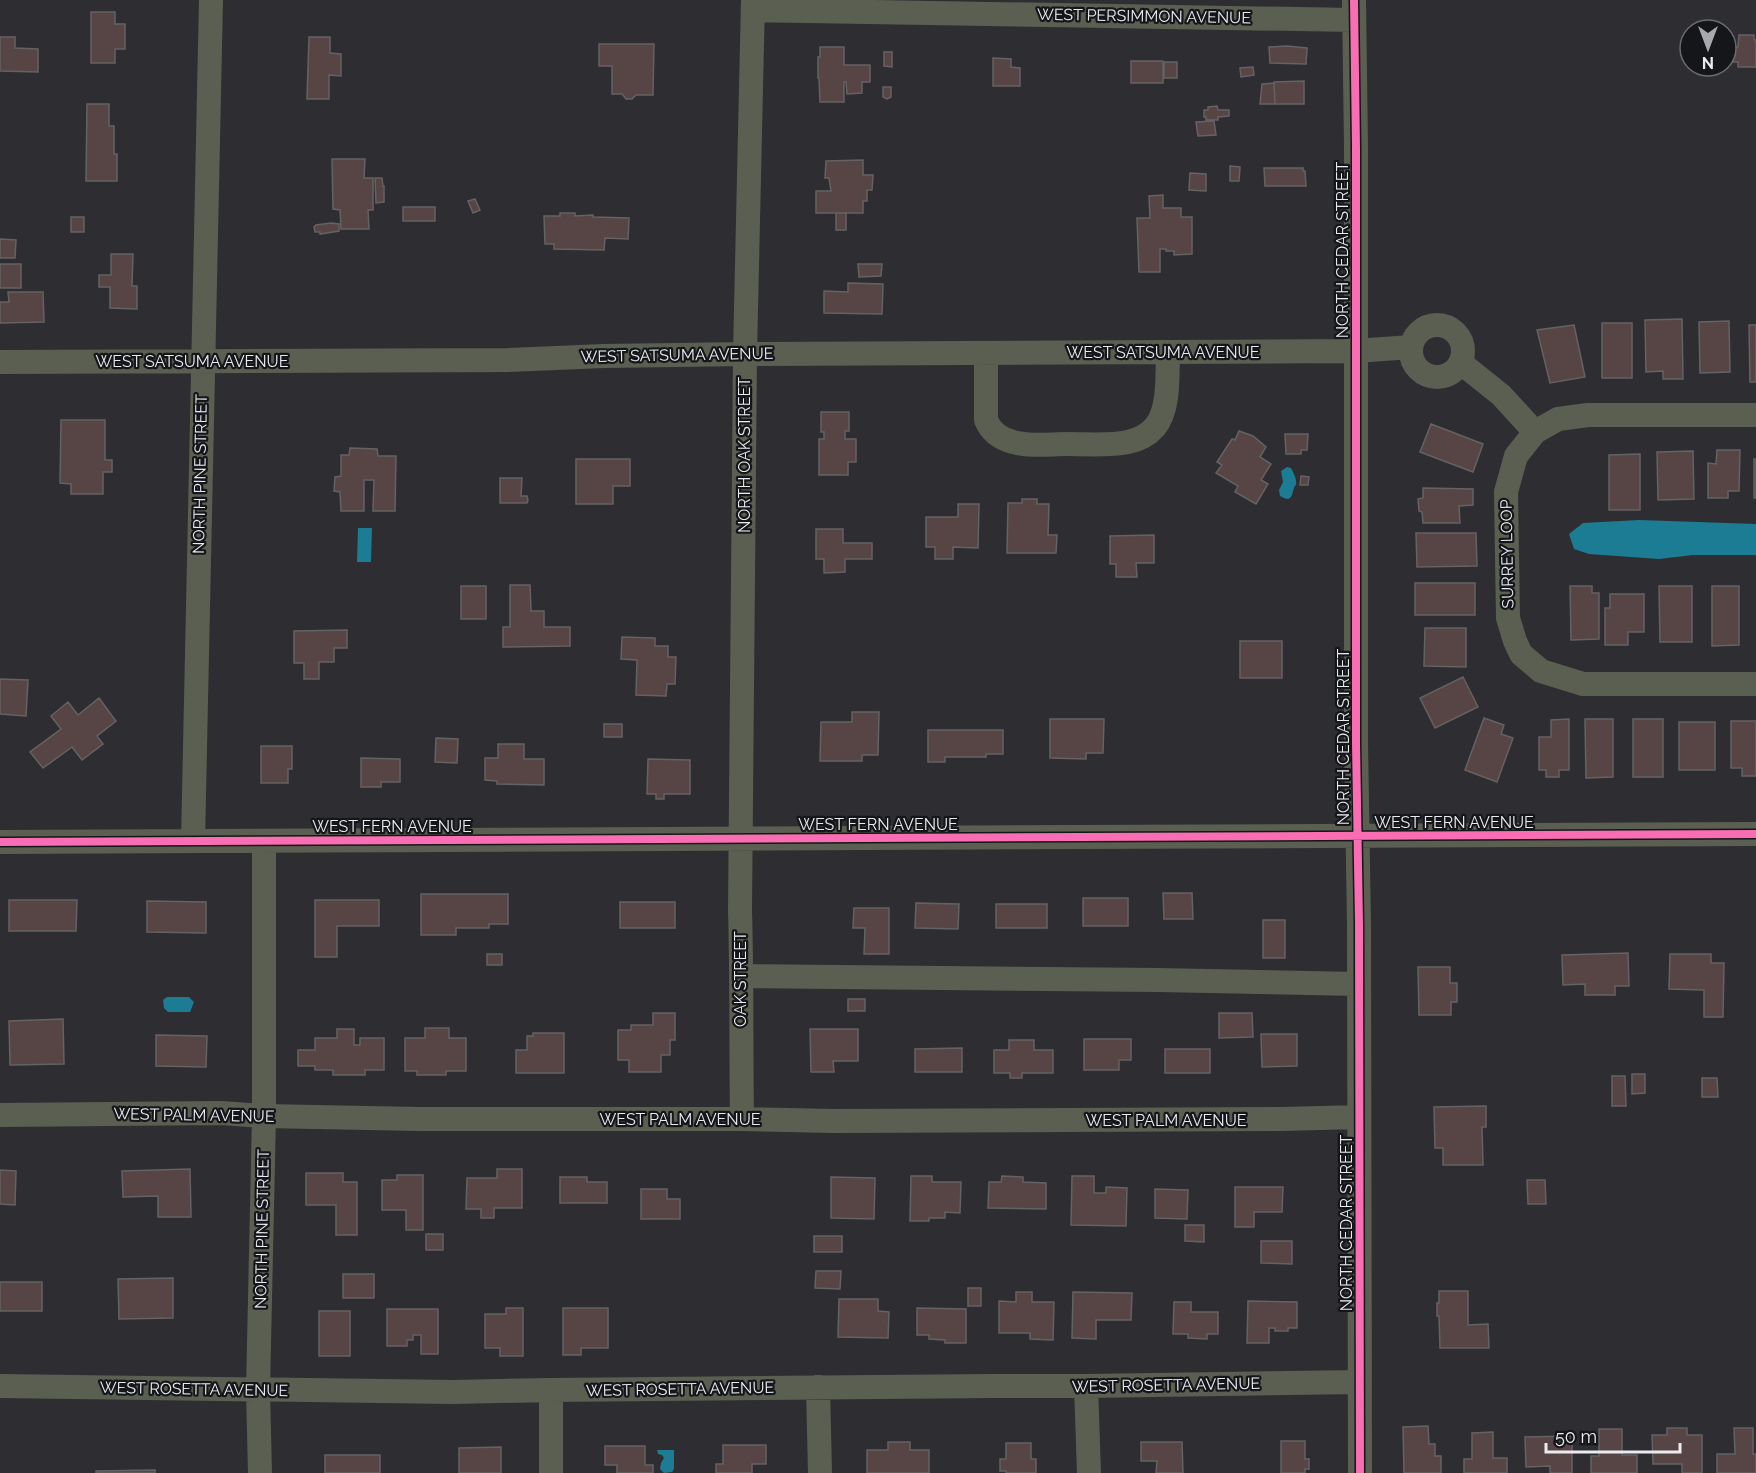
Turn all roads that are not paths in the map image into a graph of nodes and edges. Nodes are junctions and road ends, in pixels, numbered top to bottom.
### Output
1 (211, 0) edge
2 (753, 5) edge
3 (1354, 10) edge
4 (1411, 346) junction
5 (1355, 351) junction
6 (1168, 352) junction
7 (986, 353) junction
8 (745, 354) junction
9 (0, 362) edge
10 (203, 362) junction
11 (1461, 363) junction
12 (1756, 415) edge
13 (1535, 432) junction
14 (1756, 684) edge
15 (1756, 834) edge
16 (1357, 836) junction
17 (742, 838) junction
18 (193, 841) junction
19 (264, 841) junction
20 (0, 842) edge
21 (742, 976) junction
22 (1359, 984) junction
23 (0, 1115) edge
24 (264, 1116) junction
25 (1359, 1117) junction
26 (742, 1119) junction
27 (1360, 1382) junction
28 (0, 1386) edge
29 (1086, 1386) junction
30 (818, 1387) junction
31 (258, 1390) junction
32 (551, 1390) junction
33 (260, 1473) edge
34 (551, 1473) edge
35 (820, 1473) edge
36 (1089, 1473) edge
37 (1360, 1473) edge

1 - 10 street, NORTH PINE STREET
2 - 3 street, WEST PERSIMMON AVENUE
2 - 8 street, NORTH OAK STREET
3 - 5 street, NORTH CEDAR STREET
4 - 5 street
4 - 11 street
4 - 11 street
5 - 6 street, WEST SATSUMA AVENUE
5 - 16 street, NORTH CEDAR STREET
6 - 7 street, WEST SATSUMA AVENUE
6 - 7 street
7 - 8 street, WEST SATSUMA AVENUE
8 - 10 street, WEST SATSUMA AVENUE
8 - 17 street, NORTH OAK STREET
9 - 10 street, WEST SATSUMA AVENUE
10 - 18 street, NORTH PINE STREET
11 - 13 street
12 - 13 street, SURREY LOOP
13 - 14 street, SURREY LOOP
15 - 16 street, WEST FERN AVENUE
16 - 17 street, WEST FERN AVENUE
16 - 22 street, NORTH CEDAR STREET
17 - 19 street, WEST FERN AVENUE
17 - 21 street, OAK STREET
18 - 19 street, WEST FERN AVENUE
18 - 20 street, WEST FERN AVENUE
19 - 24 street, NORTH PINE STREET
21 - 22 street
21 - 26 street, OAK STREET
22 - 25 street, NORTH CEDAR STREET
23 - 24 street, WEST PALM AVENUE
24 - 26 street, WEST PALM AVENUE
24 - 31 street, NORTH PINE STREET
25 - 26 street, WEST PALM AVENUE
25 - 27 street, NORTH CEDAR STREET
27 - 29 street, WEST ROSETTA AVENUE
27 - 37 street, NORTH CEDAR STREET
28 - 31 street, WEST ROSETTA AVENUE
29 - 30 street, WEST ROSETTA AVENUE
29 - 36 street
30 - 32 street, WEST ROSETTA AVENUE
30 - 35 street
31 - 32 street, WEST ROSETTA AVENUE
31 - 33 street, NORTH PINE STREET
32 - 34 street

